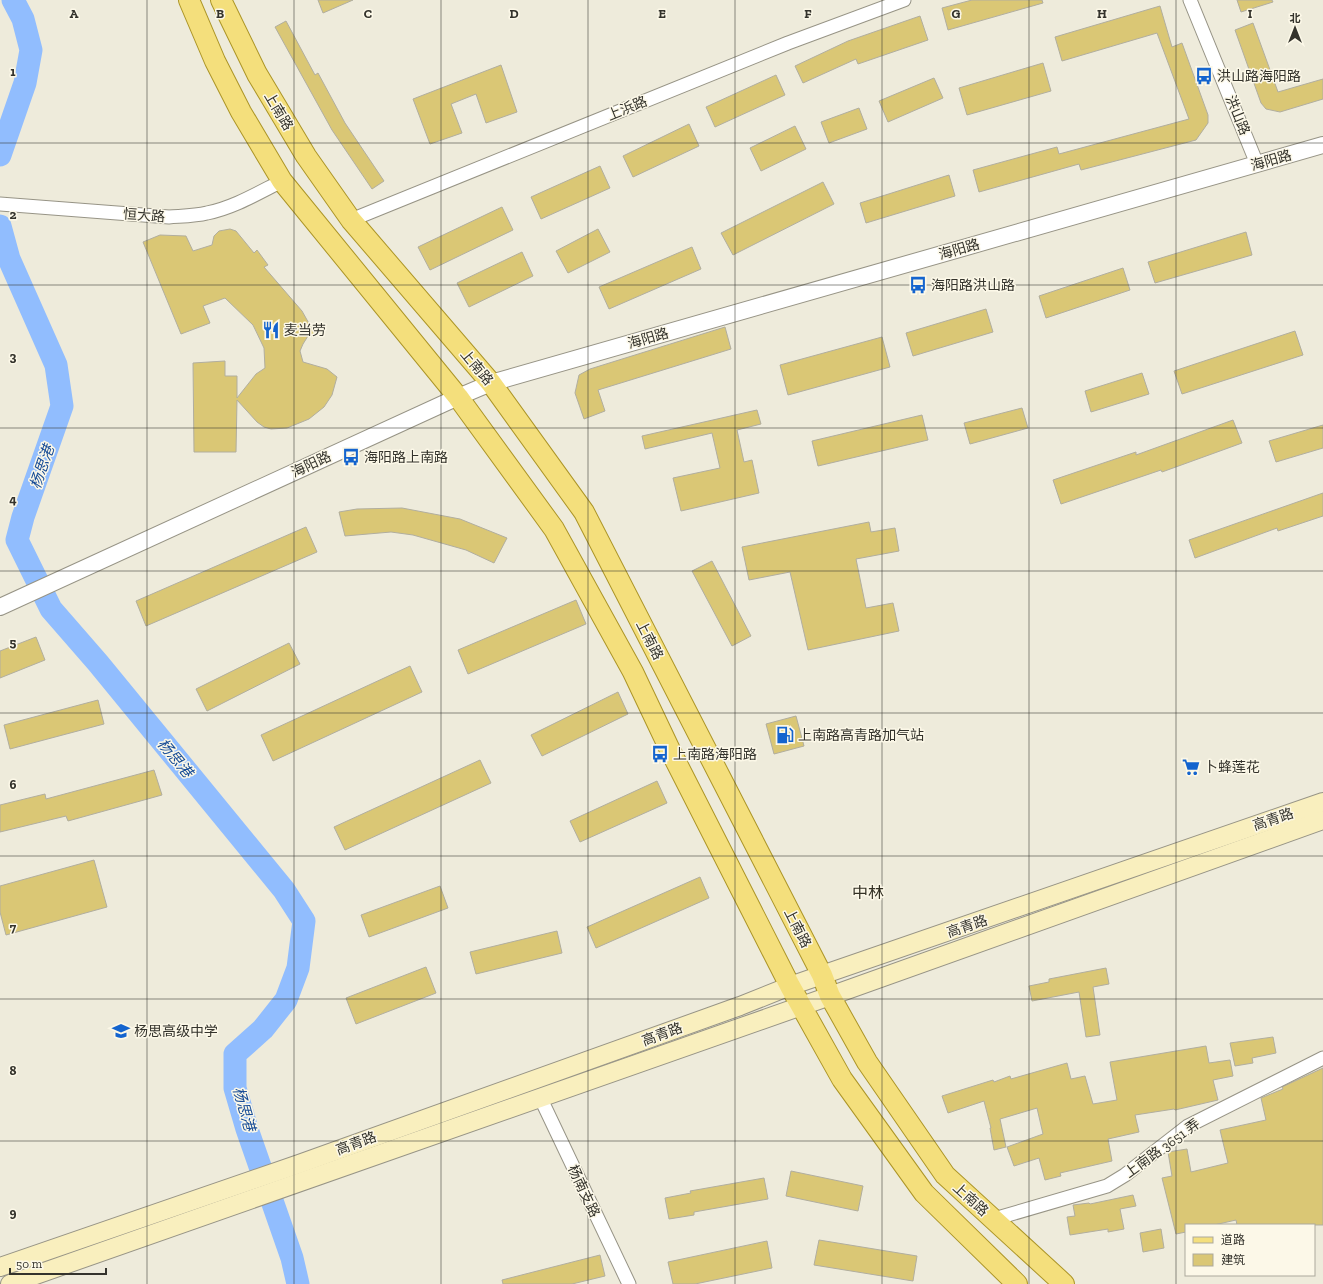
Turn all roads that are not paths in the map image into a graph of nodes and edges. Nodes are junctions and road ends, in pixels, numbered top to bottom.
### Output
1 (188, 0) edge
2 (221, 0) edge
3 (904, 0) edge
4 (1190, 0) edge
5 (1323, 145) edge
6 (1258, 164) junction
7 (282, 181) junction
8 (4, 204) edge
9 (351, 220) junction
10 (492, 383) junction
11 (458, 396) junction
12 (0, 607) edge
13 (1323, 802) edge
14 (1323, 820) edge
15 (822, 975) junction
16 (790, 986) junction
17 (830, 996) junction
18 (802, 1006) junction
19 (1323, 1058) edge
20 (540, 1097) junction
21 (302, 1172) junction
22 (994, 1219) junction
23 (0, 1267) edge
24 (10, 1284) edge
25 (628, 1284) edge
26 (1017, 1284) edge
27 (1064, 1284) edge

1 - 7 main road, 上南路
2 - 9 main road, 上南路
3 - 9 street, 上浜路
4 - 6 street, 洪山路
5 - 6 street, 海阳路
6 - 10 street, 海阳路
7 - 8 street, 恒大路
7 - 11 main road, 上南路
9 - 10 main road, 上南路
10 - 11 street, 海阳路
10 - 15 main road, 上南路
11 - 12 street, 海阳路
11 - 16 main road, 上南路
13 - 15 main road, 高青路
14 - 17 main road, 高青路
15 - 16 main road, 高青路
15 - 17 main road, 上南路
16 - 18 main road, 上南路
16 - 21 main road, 高青路
17 - 18 main road, 高青路
17 - 22 main road, 上南路
18 - 20 main road, 高青路
18 - 26 main road, 上南路
19 - 22 street, 上南路 3651 弄
20 - 21 main road, 高青路
20 - 25 street, 杨南支路
21 - 23 main road, 高青路
21 - 24 main road, 高青路
22 - 27 main road, 上南路

